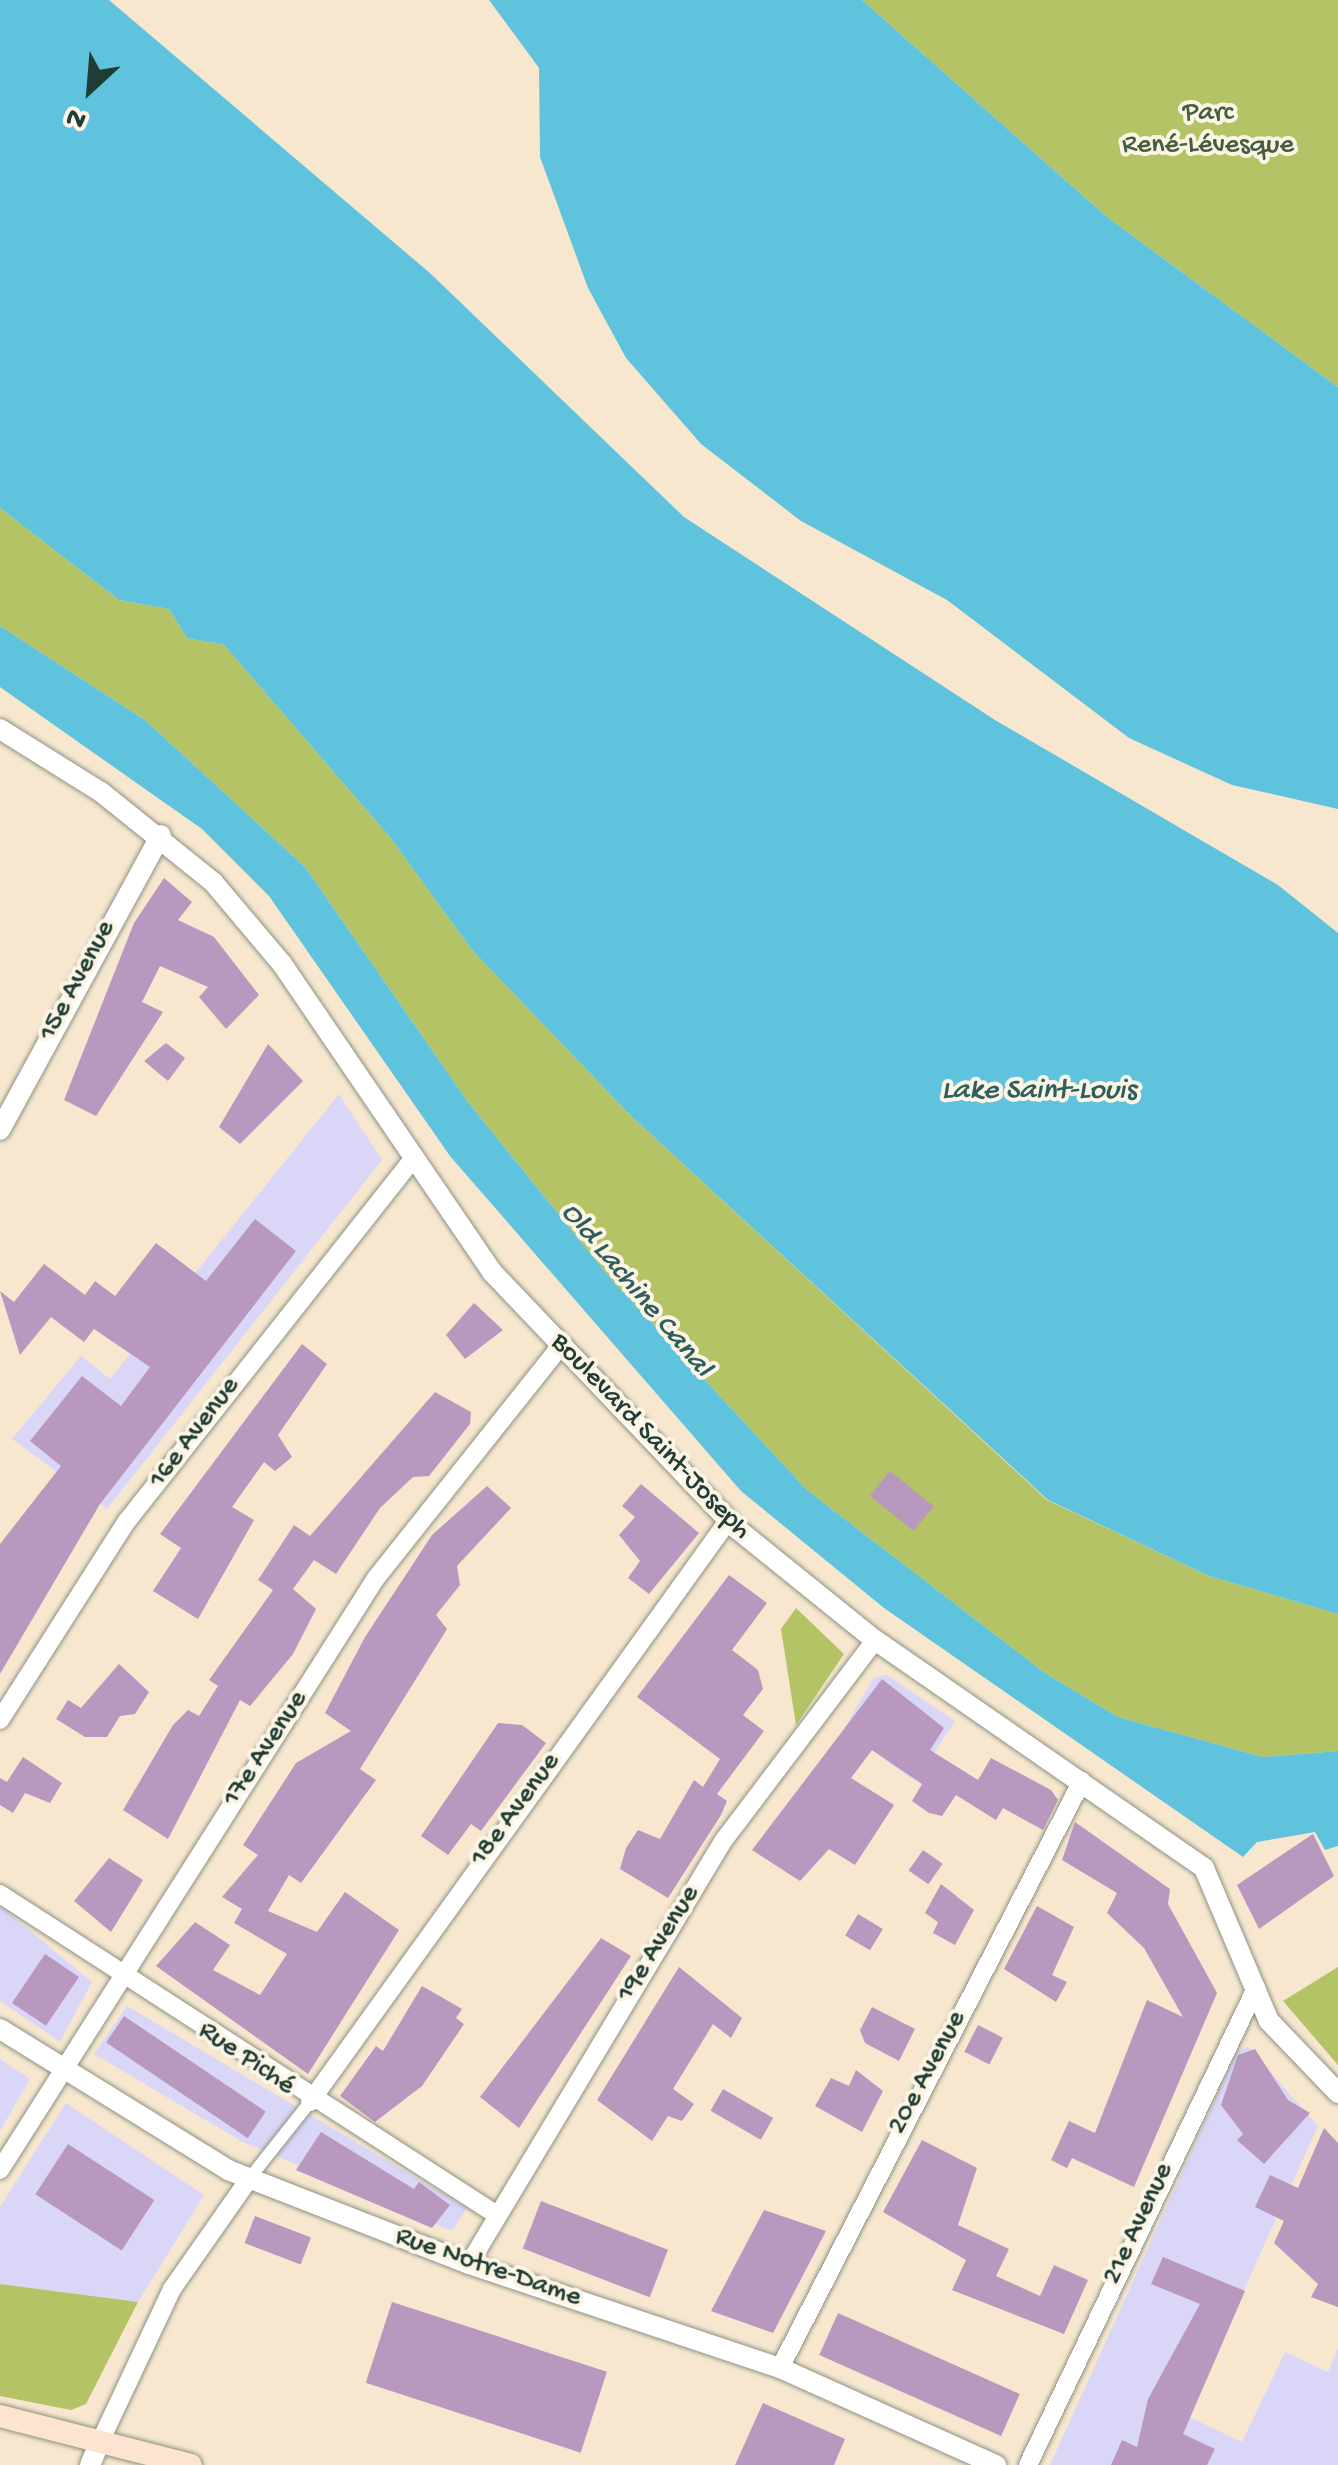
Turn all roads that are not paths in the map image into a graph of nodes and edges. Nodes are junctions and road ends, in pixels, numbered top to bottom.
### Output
1 (0, 730) edge
2 (160, 836) junction
3 (0, 1130) edge
4 (411, 1161) junction
5 (560, 1347) junction
6 (728, 1521) junction
7 (875, 1640) junction
8 (0, 1720) edge
9 (1082, 1782) junction
10 (0, 1894) edge
11 (122, 1975) junction
12 (1256, 1988) junction
13 (0, 2030) edge
14 (62, 2070) junction
15 (1338, 2093) edge
16 (310, 2102) junction
17 (0, 2170) edge
18 (249, 2178) junction
19 (497, 2215) junction
20 (470, 2264) junction
21 (780, 2368) junction
22 (0, 2416) edge
23 (100, 2442) junction
24 (90, 2465) edge
25 (191, 2465) edge
26 (996, 2465) edge
27 (1028, 2465) edge

1 - 2 street, Boulevard Saint-Joseph
2 - 3 street, 15e Avenue
2 - 4 street, Boulevard Saint-Joseph
4 - 5 street, Boulevard Saint-Joseph
4 - 8 street, 16e Avenue
5 - 6 street, Boulevard Saint-Joseph
5 - 11 street, 17e Avenue
6 - 7 street, Boulevard Saint-Joseph
6 - 16 street, 18e Avenue
7 - 9 street, Boulevard Saint-Joseph
7 - 19 street, 19e Avenue
9 - 12 street, Boulevard Saint-Joseph
9 - 21 street, 20e Avenue
10 - 11 street, Rue Piché
11 - 14 street, 17e Avenue
11 - 16 street, Rue Piché
12 - 15 street, Boulevard Saint-Joseph
12 - 27 street, 21e Avenue
13 - 14 street, Rue Notre-Dame
14 - 17 street, 17e Avenue
14 - 18 street, Rue Notre-Dame
16 - 18 street
16 - 19 street, Rue Piché
18 - 20 street, Rue Notre-Dame
18 - 23 street
19 - 20 street, 19e Avenue
20 - 21 street, Rue Notre-Dame
21 - 26 street, Rue Notre-Dame
22 - 23 main road
23 - 24 street
23 - 25 main road

